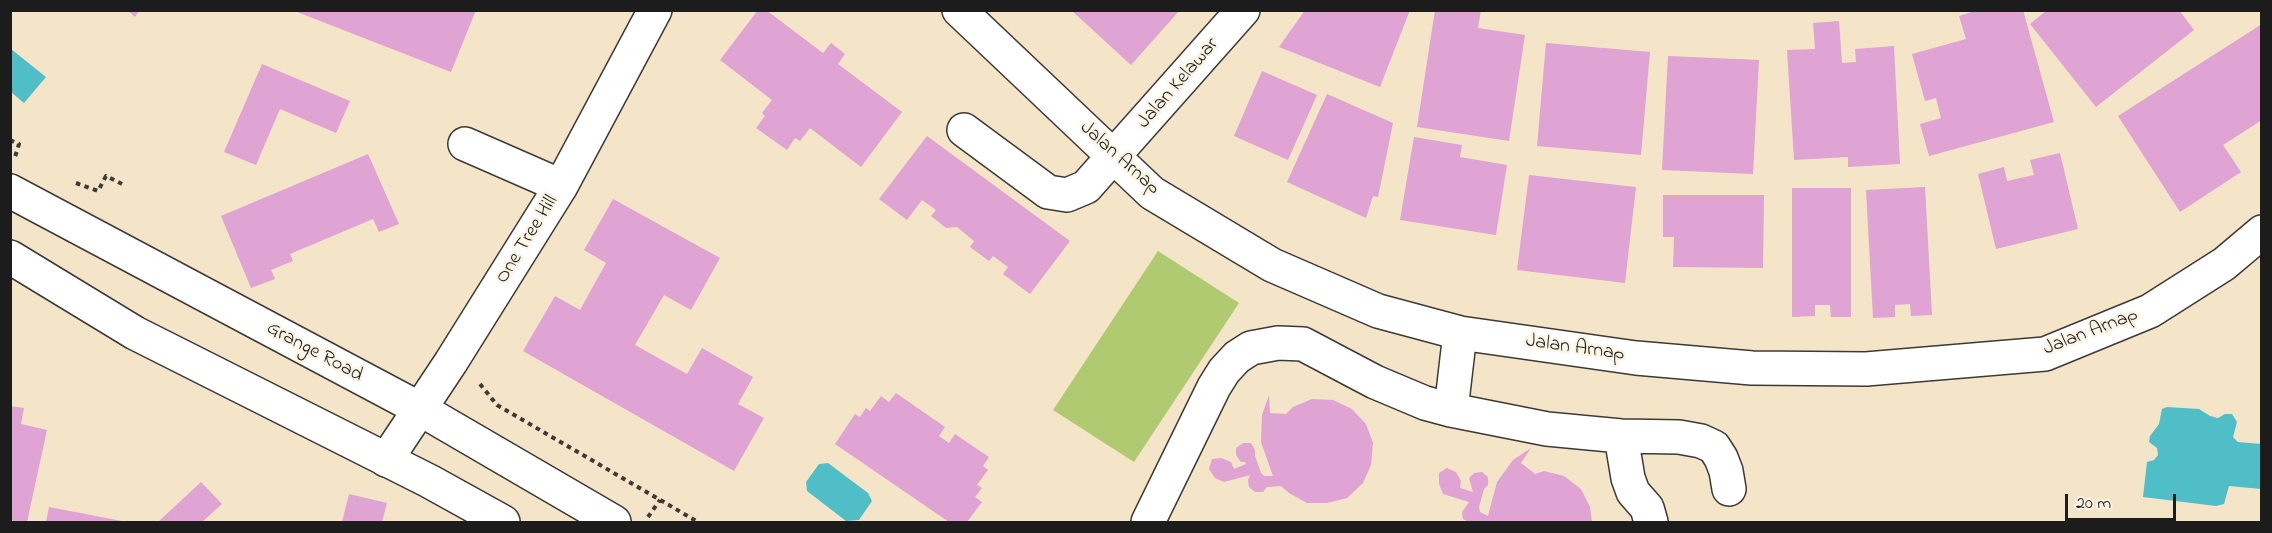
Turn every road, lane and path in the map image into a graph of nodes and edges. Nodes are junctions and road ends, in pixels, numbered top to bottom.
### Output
1 (655, 10) edge
2 (959, 10) edge
3 (1243, 10) edge
4 (964, 130) dead end
5 (10, 140) edge
6 (465, 144) dead end
7 (1114, 157) junction
8 (18, 176) edge
9 (67, 179) dead end
10 (122, 184) dead end
11 (561, 186) junction
12 (2262, 232) edge
13 (10, 257) edge
14 (1460, 333) junction
15 (478, 383) dead end
16 (420, 409) junction
17 (1451, 410) junction
18 (1621, 436) junction
19 (386, 460) junction
20 (1729, 489) dead end
21 (660, 500) junction
22 (503, 522) edge
23 (614, 522) edge
24 (644, 522) edge
25 (698, 522) edge
26 (1148, 522) edge
27 (1651, 522) edge

1 - 11 street, One Tree Hill
2 - 7 street, Jalan Arnap
3 - 7 street, Jalan Kelawar
4 - 7 street, Jalan Kelawar
5 - 8 path
6 - 11 street
7 - 14 street, Jalan Arnap
8 - 16 street, Grange Road
9 - 10 path
11 - 16 street, One Tree Hill
12 - 14 street, Jalan Arnap
13 - 19 street
14 - 17 street
15 - 21 path
16 - 19 street, One Tree Hill
16 - 23 street, Grange Road
17 - 18 street
17 - 26 street
18 - 20 street
18 - 27 street
19 - 22 street
21 - 24 path
21 - 25 path

